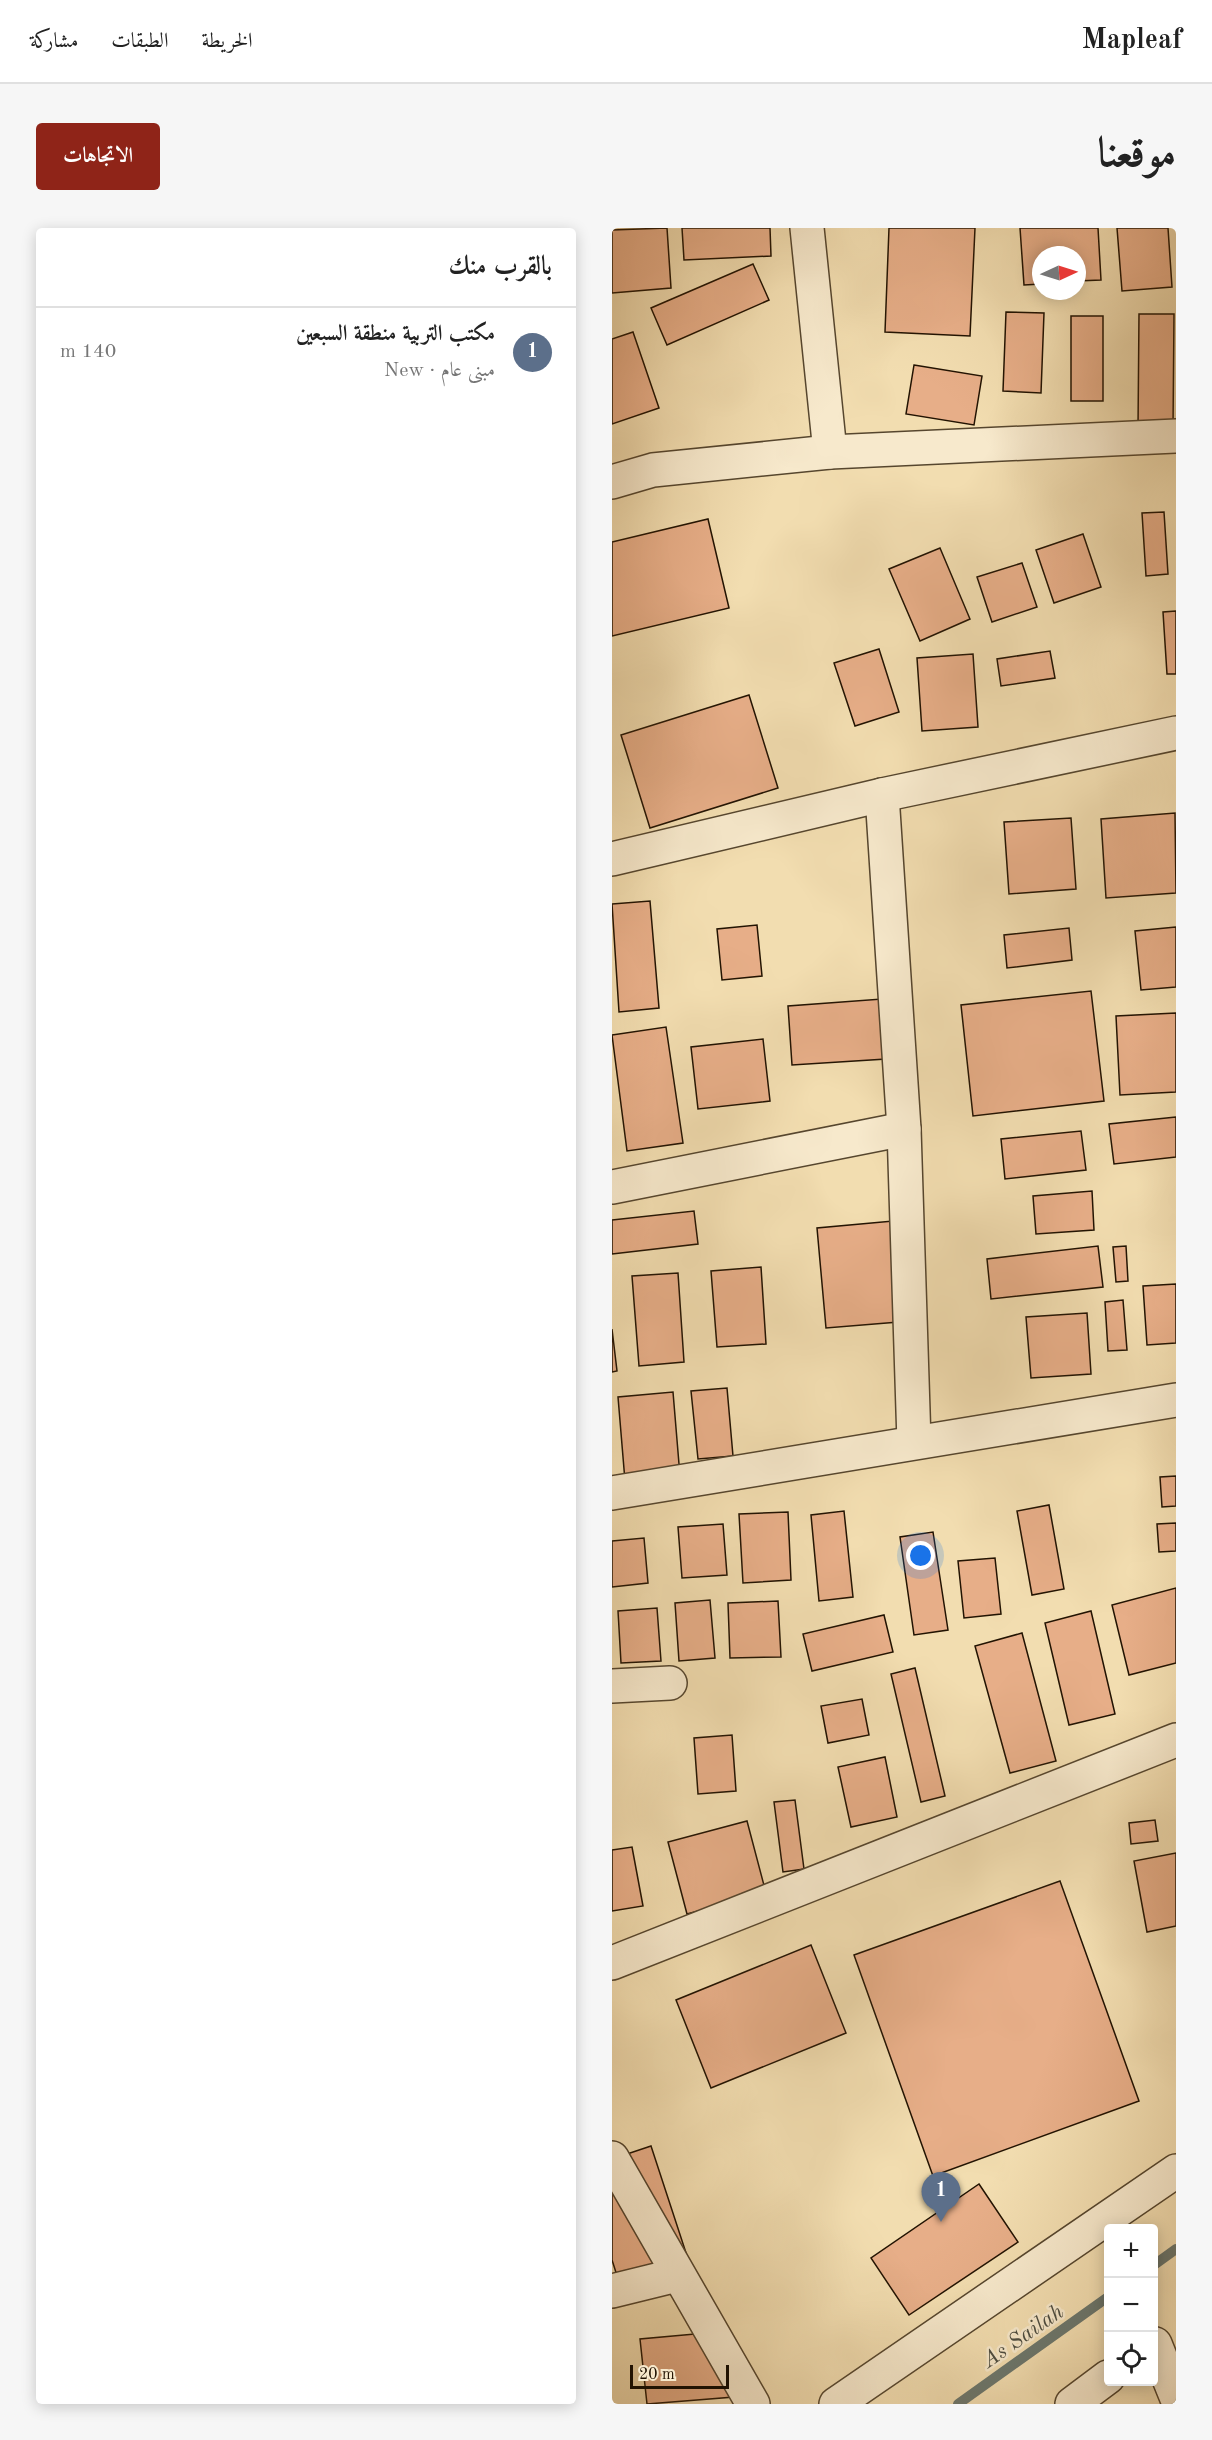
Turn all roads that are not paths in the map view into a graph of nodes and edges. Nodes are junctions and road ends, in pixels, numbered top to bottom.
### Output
1 (807, 228) edge
2 (1176, 436) edge
3 (830, 452) junction
4 (612, 482) edge
5 (1176, 733) edge
6 (882, 795) junction
7 (612, 859) edge
8 (904, 1129) junction
9 (612, 1187) edge
10 (1176, 1400) edge
11 (914, 1442) junction
12 (612, 1493) edge
13 (670, 1683) dead end
14 (612, 1686) edge
15 (1176, 1740) edge
16 (612, 1963) edge
17 (612, 2158) edge
18 (1176, 2171) edge
19 (676, 2275) junction
20 (612, 2291) edge
21 (1162, 2339) edge
22 (1104, 2381) edge
23 (1176, 2396) edge
24 (753, 2404) edge
25 (836, 2404) edge
26 (1072, 2404) edge

1 - 3 street
2 - 3 street
3 - 4 street
5 - 6 street
6 - 7 street
6 - 8 street
8 - 9 street
8 - 11 street
10 - 11 street
11 - 12 street
13 - 14 street
15 - 16 street
17 - 19 street
18 - 25 street
19 - 20 street
19 - 24 street
21 - 23 street
22 - 26 street

